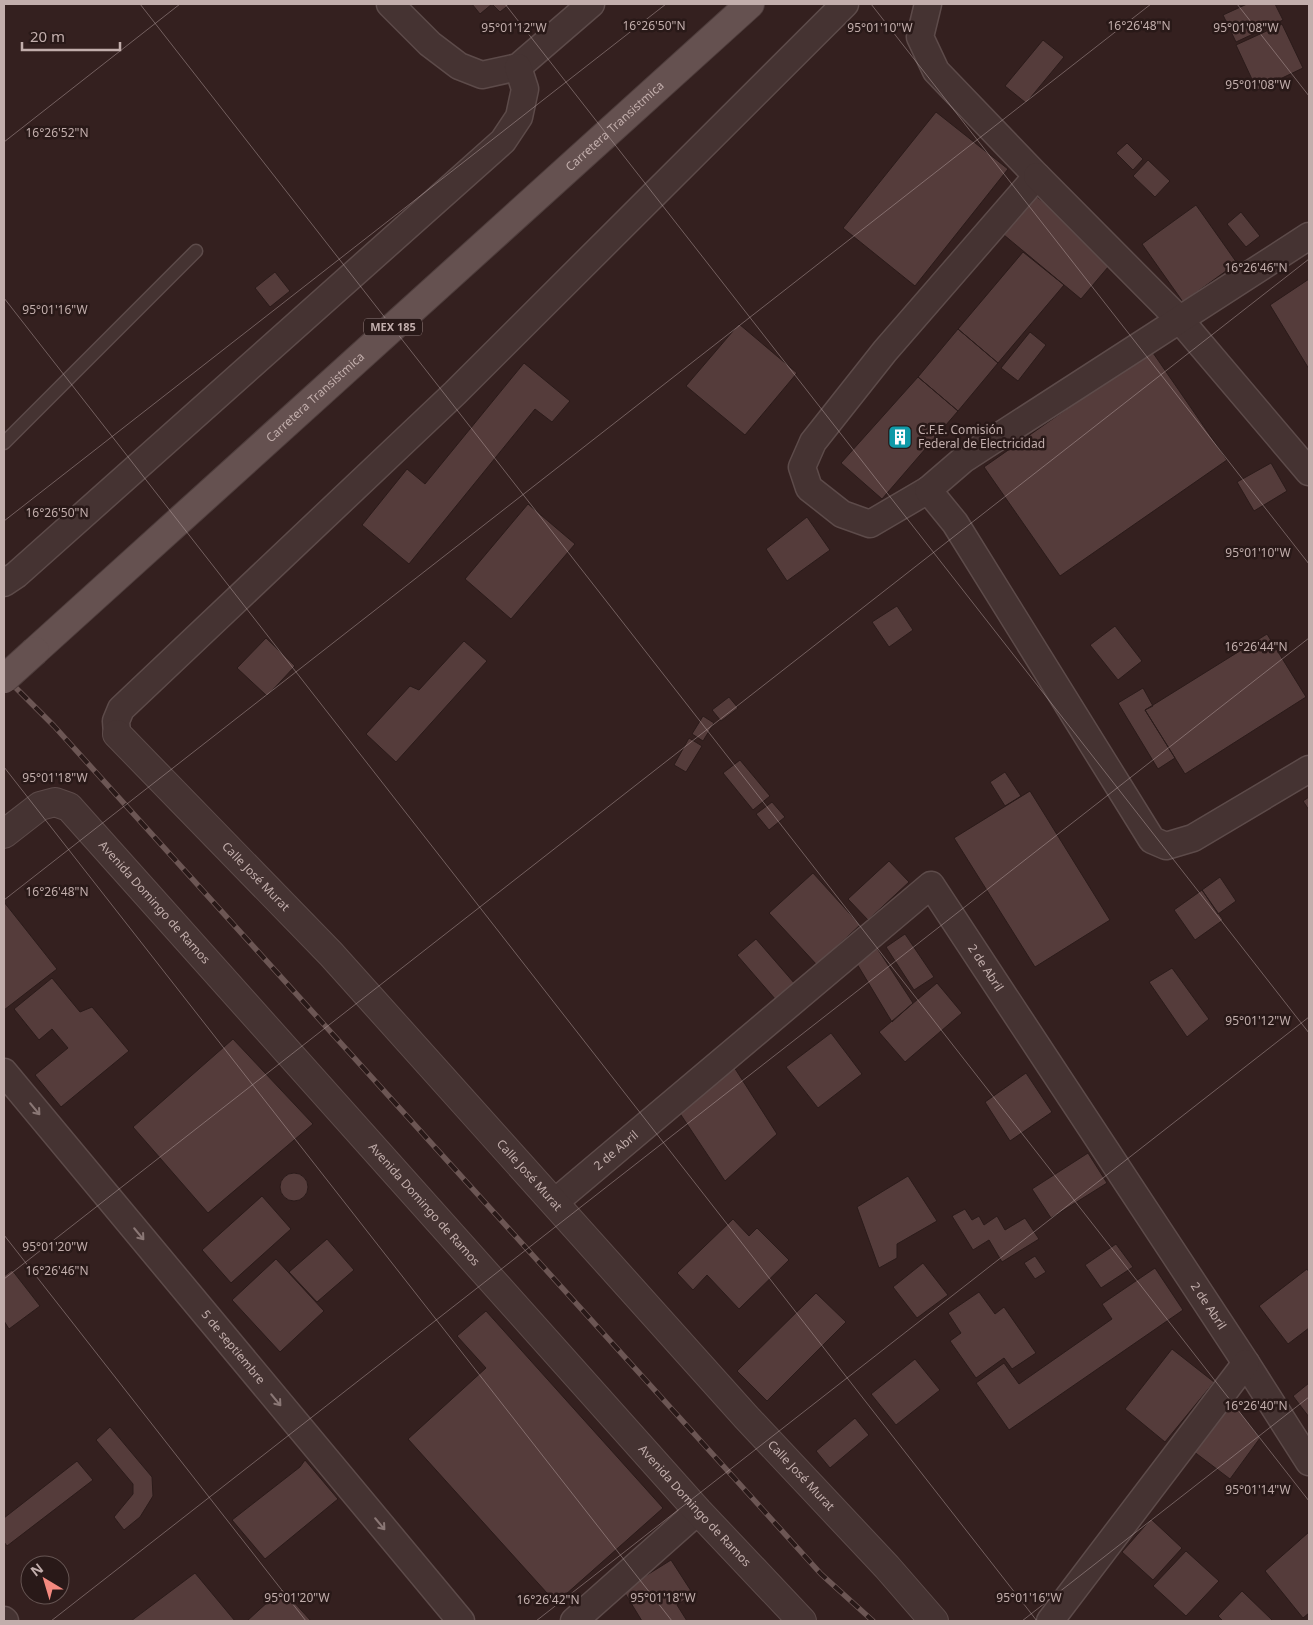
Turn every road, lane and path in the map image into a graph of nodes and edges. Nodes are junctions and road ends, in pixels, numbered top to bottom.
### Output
1 (390, 4) edge
2 (591, 4) edge
3 (750, 4) edge
4 (845, 4) edge
5 (928, 4) edge
6 (518, 67) junction
7 (1037, 176) junction
8 (1309, 236) edge
9 (196, 252) dead end
10 (1180, 320) junction
11 (4, 443) edge
12 (1309, 472) edge
13 (928, 490) junction
14 (4, 583) edge
15 (4, 679) edge
16 (117, 734) joint
17 (1309, 769) edge
18 (4, 834) edge
19 (4, 1072) edge
20 (555, 1202) junction
21 (1246, 1364) junction
22 (1309, 1462) edge
23 (698, 1511) junction
24 (461, 1621) edge
25 (574, 1621) edge
26 (802, 1621) edge
27 (934, 1621) edge
28 (1050, 1621) edge

1 - 6 street
2 - 6 street
3 - 15 main road, Carretera Transistmica / MEX 185, bridge
4 - 16 street
5 - 7 street
6 - 14 street
7 - 10 street
7 - 13 street
8 - 10 street
9 - 11 lane
10 - 12 street
10 - 13 street
13 - 17 street
16 - 20 street, Calle José Murat
18 - 23 street, Avenida Domingo de Ramos
19 -> 24 street, 5 de septiembre
20 - 21 street, 2 de Abril
20 - 27 street, Calle José Murat
21 - 22 street, 2 de Abril
21 - 28 street
23 - 25 street
23 - 26 street, Avenida Domingo de Ramos

